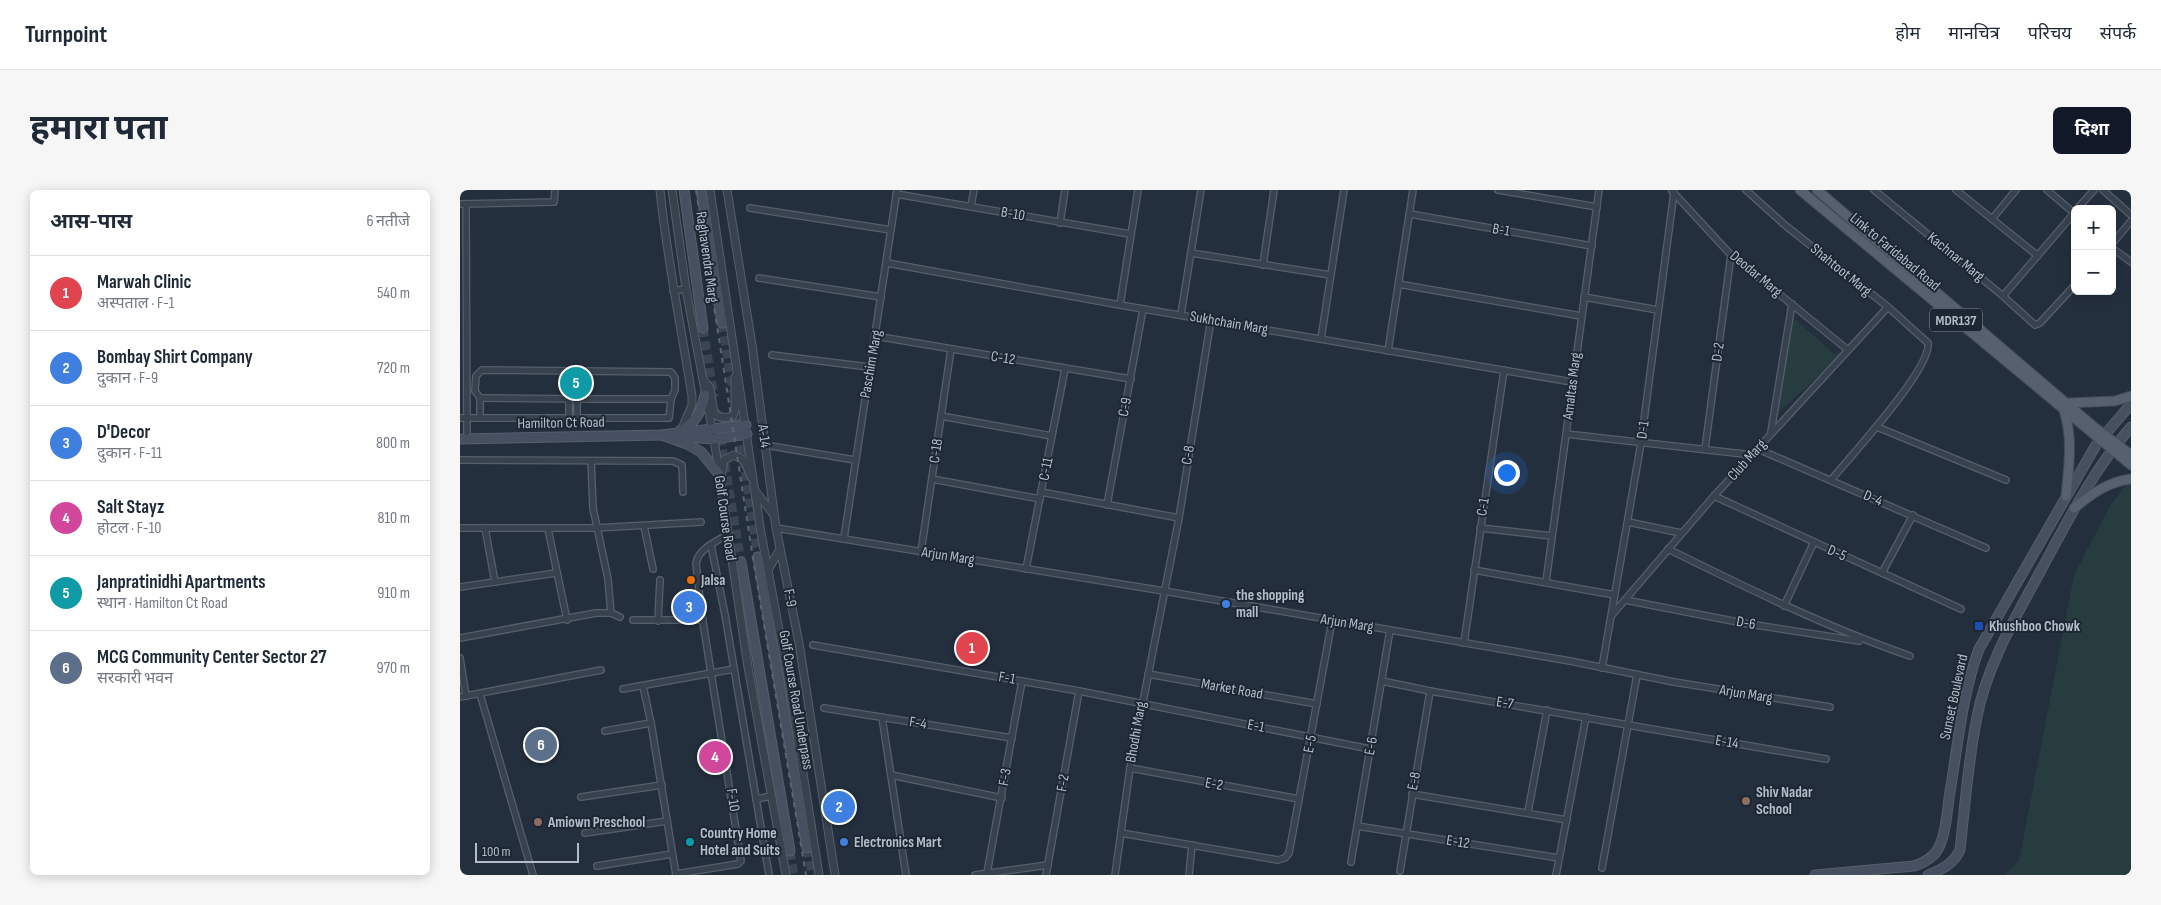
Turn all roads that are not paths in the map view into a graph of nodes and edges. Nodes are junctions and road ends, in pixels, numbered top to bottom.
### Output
1 (554, 190) edge
2 (660, 190) edge
3 (672, 190) edge
4 (684, 190) edge
5 (702, 190) edge
6 (710, 190) edge
7 (727, 190) edge
8 (974, 190) edge
9 (1065, 190) edge
10 (1138, 190) edge
11 (1201, 190) edge
12 (1274, 190) edge
13 (1344, 190) edge
14 (1413, 190) edge
15 (1498, 190) edge
16 (1599, 190) edge
17 (1746, 190) edge
18 (1800, 190) edge
19 (1817, 190) edge
20 (1874, 190) edge
21 (1956, 190) edge
22 (2016, 190) edge
23 (2047, 190) edge
24 (2094, 190) edge
25 (2103, 190) edge
26 (1673, 191) edge
27 (896, 192) edge
28 (463, 204) edge
29 (2080, 205) edge
30 (971, 206) junction
31 (1597, 207) junction
32 (750, 208) dead end
33 (2071, 208) edge
34 (1410, 214) junction
35 (2131, 215) edge
36 (2071, 216) edge
37 (1992, 219) junction
38 (2131, 221) edge
39 (1060, 223) junction
40 (891, 230) junction
41 (1130, 234) junction
42 (2116, 239) edge
43 (1592, 246) junction
44 (2115, 250) edge
45 (1191, 253) junction
46 (1731, 255) junction
47 (2038, 256) junction
48 (2131, 262) edge
49 (886, 263) junction
50 (1263, 265) junction
51 (1330, 275) junction
52 (759, 278) dead end
53 (1398, 284) junction
54 (686, 289) junction
55 (2071, 289) edge
56 (673, 291) junction
57 (463, 293) edge
58 (2003, 296) junction
59 (881, 297) junction
60 (1584, 297) junction
61 (1792, 304) junction
62 (1120, 305) junction
63 (1888, 307) junction
64 (1143, 309) junction
65 (1658, 310) junction
66 (1181, 314) junction
67 (1581, 316) junction
68 (1211, 319) junction
69 (722, 323) tunnel mouth
70 (703, 328) tunnel mouth
71 (875, 336) junction
72 (1321, 339) junction
73 (463, 349) edge
74 (951, 349) junction
75 (1848, 350) junction
76 (1388, 351) junction
77 (772, 355) dead end
78 (870, 366) junction
79 (1065, 369) junction
80 (1504, 370) junction
81 (738, 373) junction
82 (702, 378) junction
83 (1130, 379) junction
84 (1572, 382) junction
85 (705, 395) junction
86 (2131, 396) edge
87 (480, 398) junction
88 (569, 399) junction
89 (577, 399) junction
90 (672, 399) junction
91 (2131, 404) edge
92 (2066, 407) junction
93 (941, 416) junction
94 (463, 418) edge
95 (480, 418) junction
96 (569, 418) junction
97 (577, 418) junction
98 (1877, 427) junction
99 (2131, 427) edge
100 (747, 429) junction
101 (681, 431) junction
102 (1771, 432) junction
103 (713, 434) junction
104 (1566, 434) junction
105 (662, 435) junction
106 (1052, 436) junction
107 (2102, 436) junction
108 (464, 439) edge
109 (1641, 442) junction
110 (772, 446) dead end
111 (2114, 447) junction
112 (1705, 449) junction
113 (1758, 449) junction
114 (1753, 455) junction
115 (2131, 455) edge
116 (460, 460) edge
117 (855, 460) junction
118 (591, 461) junction
119 (2131, 465) edge
120 (719, 474) junction
121 (2131, 478) edge
122 (932, 479) junction
123 (754, 480) junction
124 (1831, 480) junction
125 (2006, 480) dead end
126 (720, 485) junction
127 (683, 492) dead end
128 (756, 492) junction
129 (1041, 492) junction
130 (1714, 496) junction
131 (2066, 496) junction
132 (1040, 499) junction
133 (1107, 505) junction
134 (2074, 508) junction
135 (1913, 515) junction
136 (774, 516) junction
137 (1179, 518) junction
138 (701, 522) dead end
139 (1628, 522) junction
140 (644, 526) junction
141 (460, 528) edge
142 (486, 528) junction
143 (596, 528) junction
144 (776, 528) junction
145 (1480, 528) junction
146 (548, 529) junction
147 (1682, 533) junction
148 (727, 535) junction
149 (1552, 536) junction
150 (844, 538) junction
151 (1814, 542) junction
152 (711, 545) junction
153 (1986, 548) dead end
154 (780, 549) junction
155 (1668, 549) junction
156 (921, 552) junction
157 (758, 557) tunnel mouth
158 (740, 562) tunnel mouth
159 (1026, 568) junction
160 (653, 569) dead end
161 (768, 570) junction
162 (1474, 570) junction
163 (556, 573) junction
164 (1882, 573) junction
165 (660, 580) dead end
166 (495, 582) junction
167 (1546, 582) junction
168 (460, 587) edge
169 (1164, 591) junction
170 (1615, 595) junction
171 (1625, 600) junction
172 (1784, 606) junction
173 (1960, 609) dead end
174 (611, 613) junction
175 (1611, 616) junction
176 (620, 617) dead end
177 (567, 620) junction
178 (633, 620) dead end
179 (703, 620) junction
180 (658, 621) junction
181 (1332, 621) junction
182 (1390, 630) junction
183 (460, 638) edge
184 (1868, 642) junction
185 (1464, 643) junction
186 (813, 645) dead end
187 (1910, 656) dead end
188 (460, 658) edge
189 (734, 668) junction
190 (1602, 668) junction
191 (601, 670) dead end
192 (712, 673) junction
193 (1148, 674) junction
194 (1637, 675) junction
195 (1382, 680) junction
196 (1022, 681) junction
197 (643, 686) junction
198 (623, 689) dead end
199 (1079, 690) junction
200 (1430, 691) junction
201 (480, 694) junction
202 (463, 697) edge
203 (1141, 704) junction
204 (1317, 704) junction
205 (1830, 706) dead end
206 (824, 708) dead end
207 (1547, 710) junction
208 (882, 717) junction
209 (1586, 717) junction
210 (651, 723) junction
211 (1628, 725) junction
212 (605, 731) dead end
213 (1312, 737) junction
214 (1012, 738) junction
215 (1370, 749) junction
216 (1826, 759) dead end
217 (1130, 768) junction
218 (891, 775) junction
219 (662, 785) junction
220 (1412, 794) junction
221 (772, 796) junction
222 (581, 797) dead end
223 (756, 798) junction
224 (1002, 798) junction
225 (1299, 799) junction
226 (1528, 812) junction
227 (667, 820) junction
228 (1567, 820) junction
229 (1357, 826) junction
230 (585, 833) dead end
231 (1121, 833) junction
232 (1405, 833) junction
233 (1192, 845) junction
234 (807, 848) tunnel mouth
235 (790, 851) tunnel mouth
236 (672, 854) junction
237 (1932, 856) junction
238 (1560, 858) junction
239 (1351, 862) dead end
240 (1048, 865) junction
241 (597, 866) dead end
242 (1946, 867) junction
243 (1602, 868) dead end
244 (1400, 871) dead end
245 (987, 873) junction
246 (676, 874) edge
247 (533, 875) edge
248 (769, 875) edge
249 (786, 875) edge
250 (819, 875) edge
251 (835, 875) edge
252 (906, 875) edge
253 (975, 875) edge
254 (1046, 875) edge
255 (1115, 875) edge
256 (1189, 875) edge
257 (1556, 875) edge
258 (1815, 875) edge
259 (1928, 875) edge

1 - 28 street
2 - 56 street
3 - 54 street, Golf Course Road
4 - 70 main road, Raghavendra Marg
5 - 69 main road, Raghavendra Marg
6 - 81 street
7 - 136 street, A-14
8 - 30 street
9 - 39 street
10 - 41 street
11 - 45 street
12 - 50 street
13 - 51 street
14 - 34 street
15 - 31 street
16 - 31 street, Amaltas Marg
17 - 63 street, Shahtoot Marg
18 - 92 main road, Link to Faridabad Road / MDR137
19 - 92 main road, Link to Faridabad Road / MDR137
20 - 58 street, Kachnar Marg
21 - 37 street
22 - 37 street
23 - 33 street
24 - 29 street
25 - 35 street
26 - 46 street, Deodar Marg
26 - 65 street, D-1
27 - 30 street, B-10
27 - 40 street, Paschim Marg
28 - 57 street
30 - 39 street, B-10
31 - 43 street, Amaltas Marg
32 - 40 street
34 - 43 street, B-1
34 - 53 street
36 - 47 street
37 - 47 street
38 - 42 street
39 - 41 street, B-10
40 - 49 street, Paschim Marg
41 - 62 street
43 - 60 street, Amaltas Marg
44 - 48 street
45 - 50 street
45 - 66 street
46 - 61 street, Deodar Marg
46 - 112 street, D-2
47 - 58 street
49 - 59 street, Paschim Marg
49 - 62 street, Sukhchain Marg
50 - 51 street
51 - 72 street
52 - 59 street
53 - 67 street
53 - 76 street
54 - 56 street
54 - 82 street, Golf Course Road
55 - 58 street, Kachnar Marg
56 - 101 street
57 - 73 street
59 - 71 street, Paschim Marg
60 - 65 street
60 - 67 street, Amaltas Marg
61 - 75 street, Deodar Marg
61 - 102 street
62 - 64 street, Sukhchain Marg
63 - 75 street, Club Marg
63 - 98 street, Shahtoot Marg
64 - 66 street, Sukhchain Marg
64 - 83 street, C-9
65 - 109 street, D-1
66 - 68 street, Sukhchain Marg
67 - 84 street, Amaltas Marg
68 - 72 street, Sukhchain Marg
68 - 137 street, C-8
71 - 74 street, C-12
71 - 78 street, Paschim Marg
72 - 76 street, Sukhchain Marg
73 - 94 street
74 - 79 street, C-12
74 - 93 street, C-18
75 - 102 street, Club Marg
76 - 80 street, Sukhchain Marg
77 - 78 street
78 - 117 street, Paschim Marg
79 - 83 street, C-12
79 - 106 street, C-11
80 - 84 street, Sukhchain Marg
80 - 145 street, C-1
81 - 82 street
81 - 100 street
82 - 85 street, Golf Course Road
83 - 133 street, C-9
84 - 104 street, Amaltas Marg
85 - 101 main road
85 - 103 street, Golf Course Road
86 - 92 main road
87 - 88 street
87 - 90 street
87 - 95 street
88 - 89 street
88 - 96 street
89 - 90 street
89 - 97 street
90 - 97 street
91 - 107 main road, Sunset Boulevard
92 - 107 main road, Link to Faridabad Road / MDR137
92 - 131 main road
93 - 106 street
93 - 122 street, C-18
94 - 95 street
94 - 108 street
95 - 96 street
96 - 97 street
98 - 124 street
98 - 125 street
99 - 111 main road, Sunset Boulevard
100 - 103 main road, Hamilton Ct Road
100 - 123 street
101 - 105 main road
102 - 113 street, Club Marg
103 - 105 main road, Hamilton Ct Road
103 - 120 street, Golf Course Road
104 - 109 street
104 - 149 street, Amaltas Marg
105 - 108 main road, Hamilton Ct Road
105 - 120 main road
106 - 129 street, C-11
107 - 111 main road, Link to Faridabad Road / MDR137
107 - 131 main road, Sunset Boulevard
109 - 112 street
109 - 139 street, D-1
110 - 117 street
111 - 115 main road, MDR137
111 - 119 main road, MDR137
111 - 134 main road, Sunset Boulevard
112 - 114 street
113 - 114 street, Club Marg
113 - 124 street, D-4
114 - 130 street, Club Marg
116 - 118 street
117 - 150 street, Paschim Marg
118 - 127 street
118 - 143 street
120 - 126 street, Golf Course Road
121 - 134 main road
122 - 132 street
122 - 156 street, C-18
123 - 126 street
123 - 128 street
124 - 135 street, D-4
126 - 148 street, Golf Course Road
128 - 136 street
128 - 161 street
129 - 132 street, C-11
129 - 133 street
130 - 147 street, Club Marg
130 - 151 street, D-5
131 - 237 main road, Sunset Boulevard
132 - 159 street, C-11
133 - 137 street
134 - 242 main road, Sunset Boulevard
135 - 153 street, D-4
135 - 164 street
136 - 144 street, A-14
137 - 169 street, C-8
138 - 140 street
139 - 147 street
139 - 170 street, D-1
140 - 143 street
140 - 160 street
141 - 142 street
142 - 146 street
142 - 166 street
143 - 146 street
143 - 174 street
144 - 150 street, Arjun Marg
144 - 154 street, F-9
145 - 149 street
145 - 162 street, C-1
146 - 163 street
147 - 155 street, Club Marg
148 - 152 street
148 - 221 street, Golf Course Road
149 - 167 street, Amaltas Marg
150 - 156 street, Arjun Marg
151 - 164 street, D-5
151 - 172 street
152 - 179 street
152 - 189 street
154 - 161 street
154 - 251 street, F-9
155 - 171 street, Club Marg
155 - 172 street, D-6
156 - 159 street, Arjun Marg
157 - 234 main road, Golf Course Road Underpass
158 - 235 main road, Golf Course Road Underpass
159 - 169 street, Arjun Marg
161 - 250 street
162 - 167 street
162 - 185 street, C-1
163 - 166 street
163 - 177 street
164 - 173 street, D-5
165 - 180 street
166 - 168 street
167 - 170 street
169 - 181 street, Arjun Marg
169 - 193 street, Bhodhi Marg
170 - 175 street, D-1
171 - 175 street, Club Marg
171 - 184 street, D-6
172 - 184 street, D-6
174 - 176 street
174 - 177 street
175 - 190 street, D-1
177 - 183 street
178 - 180 street
179 - 180 street
179 - 192 street
181 - 182 street, Arjun Marg
181 - 204 street, E-5
182 - 185 street, Arjun Marg
182 - 195 street, E-6
184 - 187 street, D-6
185 - 190 street, Arjun Marg
186 - 196 street, F-1
188 - 202 street
189 - 192 street
189 - 223 street
190 - 194 street, Arjun Marg
191 - 201 street
192 - 197 street
192 - 246 street, F-10
193 - 203 street, Bhodhi Marg
193 - 204 street, Market Road
194 - 205 street, Arjun Marg
194 - 211 street
195 - 200 street, E-7
195 - 215 street, E-6
196 - 199 street, F-1
196 - 214 street, F-3
197 - 198 street
197 - 210 street
199 - 203 street, F-1
199 - 240 street, F-2
200 - 207 street, E-7
200 - 220 street, E-8
201 - 202 street
201 - 247 street
203 - 213 street, E-1
203 - 217 street, Bhodhi Marg
204 - 213 street, E-5
206 - 208 street, F-4
207 - 209 street, E-7
207 - 226 street
208 - 214 street, F-4
208 - 218 street
209 - 211 street, E-7
209 - 228 street
210 - 212 street
210 - 219 street
211 - 216 street, E-14
211 - 243 street
213 - 215 street, E-1
213 - 225 street, E-5
214 - 224 street, F-3
215 - 229 street, E-6
217 - 225 street, E-2
217 - 231 street, Bhodhi Marg
218 - 224 street
218 - 252 street
219 - 222 street
219 - 227 street
220 - 226 street
220 - 232 street, E-8
221 - 223 street
221 - 249 street, Golf Course Road
223 - 248 street
224 - 245 street, F-3
225 - 233 street, E-5
226 - 228 street
227 - 230 street
227 - 236 street
228 - 238 street
229 - 232 street, E-12
229 - 239 street, E-6
231 - 233 street
231 - 255 street, Bhodhi Marg
232 - 238 street, E-12
232 - 244 street, E-8
233 - 256 street
236 - 241 street
236 - 246 street
237 - 242 main road
237 - 258 main road
238 - 257 street
240 - 245 street
240 - 254 street, F-2
242 - 259 main road, Sunset Boulevard
245 - 253 street

